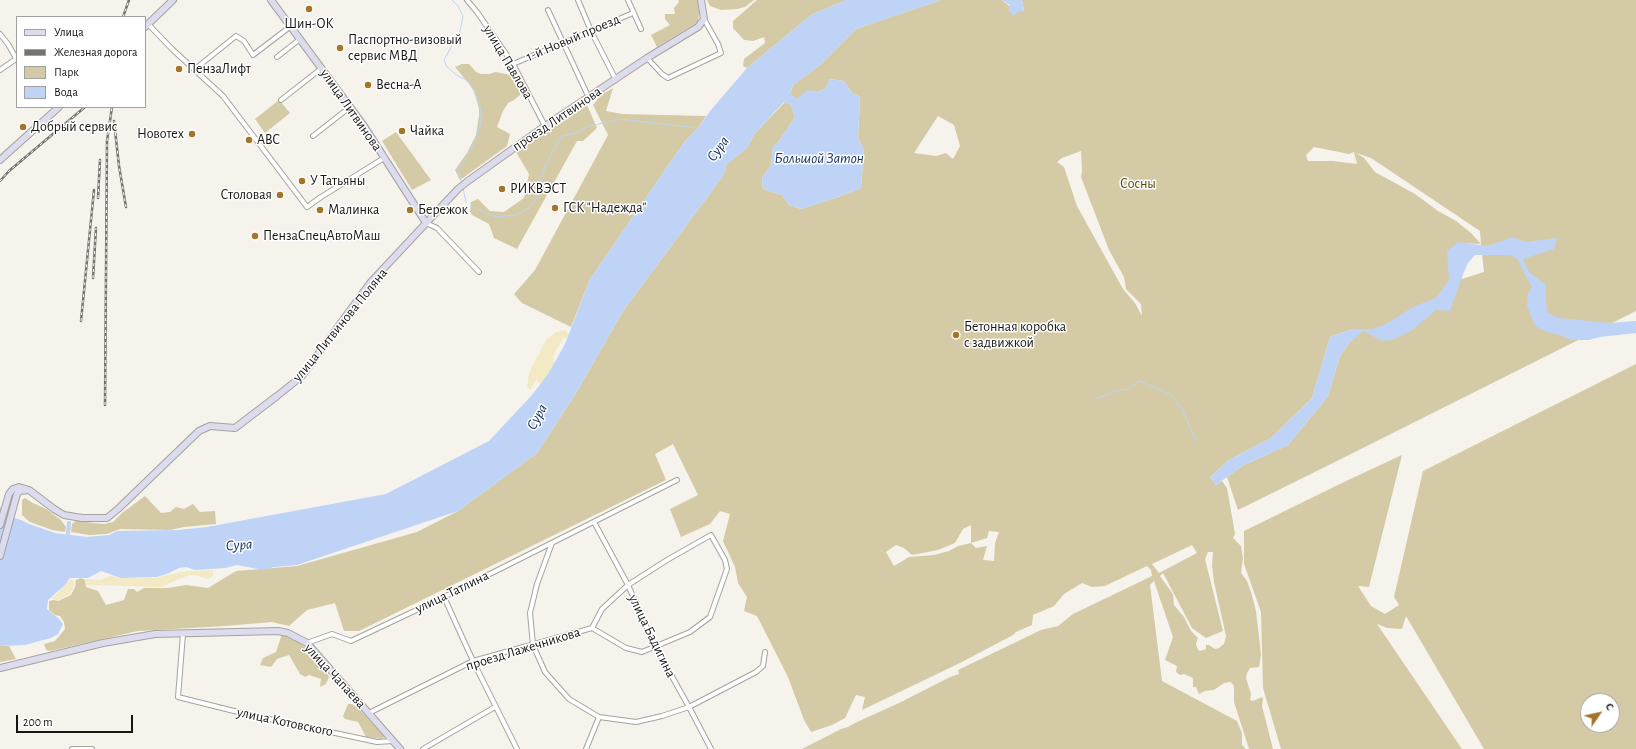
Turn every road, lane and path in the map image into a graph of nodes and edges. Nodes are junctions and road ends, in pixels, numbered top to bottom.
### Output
1 (173, 0) edge
2 (271, 0) edge
3 (467, 0) edge
4 (578, 0) edge
5 (628, 0) edge
6 (701, 0) edge
7 (548, 10) dead end
8 (633, 13) junction
9 (704, 19) junction
10 (147, 26) edge
11 (290, 26) junction
12 (641, 29) dead end
13 (591, 31) junction
14 (0, 34) edge
15 (300, 39) junction
16 (562, 43) junction
17 (16, 57) edge
18 (277, 57) dead end
19 (647, 58) junction
20 (16, 60) edge
21 (513, 64) junction
22 (322, 68) junction
23 (195, 69) junction
24 (0, 70) edge
25 (616, 80) junction
26 (589, 98) junction
27 (281, 100) dead end
28 (350, 106) junction
29 (58, 108) edge
30 (545, 126) junction
31 (313, 136) dead end
32 (384, 158) junction
33 (0, 160) edge
34 (426, 223) junction
35 (479, 272) dead end
36 (677, 480) dead end
37 (29, 490) junction
38 (594, 522) junction
39 (0, 525) edge
40 (552, 543) junction
41 (0, 556) edge
42 (628, 585) junction
43 (444, 597) junction
44 (592, 628) junction
45 (183, 634) junction
46 (307, 643) junction
47 (533, 645) junction
48 (655, 646) junction
49 (765, 652) dead end
50 (473, 661) junction
51 (0, 668) edge
52 (689, 706) junction
53 (495, 707) junction
54 (368, 713) junction
55 (599, 717) junction
56 (393, 741) junction
57 (72, 749) edge
58 (92, 749) edge
59 (400, 749) edge
60 (423, 749) edge
61 (517, 749) edge
62 (586, 749) edge
63 (711, 749) edge

1 - 10 main road
2 - 11 main road, улица Литвинова
3 - 21 street, улица Павлова
4 - 13 street
5 - 8 street
6 - 9 main road
7 - 16 street
8 - 12 street
8 - 13 street, 1-й Новый проезд
9 - 19 main road, проезд Литвинова
9 - 19 street
10 - 23 street
11 - 15 main road, улица Литвинова
11 - 23 street
13 - 16 street, 1-й Новый проезд
13 - 25 street
14 - 17 street
15 - 18 street
15 - 22 main road, улица Литвинова
16 - 21 street, 1-й Новый проезд
16 - 26 street
19 - 25 main road, проезд Литвинова
20 - 24 street
21 - 30 street, улица Павлова
22 - 27 street
22 - 28 main road, улица Литвинова
23 - 32 street
25 - 26 main road, проезд Литвинова
26 - 30 main road, проезд Литвинова
28 - 31 street
28 - 32 main road, улица Литвинова
29 - 33 main road
30 - 34 main road, проезд Литвинова
32 - 34 main road, улица Литвинова
34 - 35 street
34 - 37 main road, улица Литвинова Поляна
36 - 38 street, улица Татлина
37 - 39 main road
37 - 41 main road
38 - 40 street, улица Татлина
38 - 42 street, улица Бадигина
40 - 43 street, улица Татлина
40 - 47 street
42 - 44 street, проезд Лажечникова
42 - 48 street, улица Бадигина
42 - 48 street, проезд Лажечникова
43 - 46 street, улица Татлина
43 - 50 street
44 - 47 street, проезд Лажечникова
44 - 48 street, проезд Лажечникова
45 - 46 main road, улица Чапаева
45 - 51 main road, улица Чапаева
45 - 56 street, улица Котовского
46 - 54 main road, улица Чапаева
47 - 50 street, проезд Лажечникова
47 - 55 street
48 - 52 street, улица Бадигина
49 - 52 street
50 - 53 street
50 - 54 street, проезд Лажечникова
52 - 55 street
52 - 63 street, улица Бадигина
53 - 60 street
53 - 61 street
54 - 56 main road, улица Чапаева
55 - 62 street
56 - 59 main road, улица Чапаева
57 - 58 street

